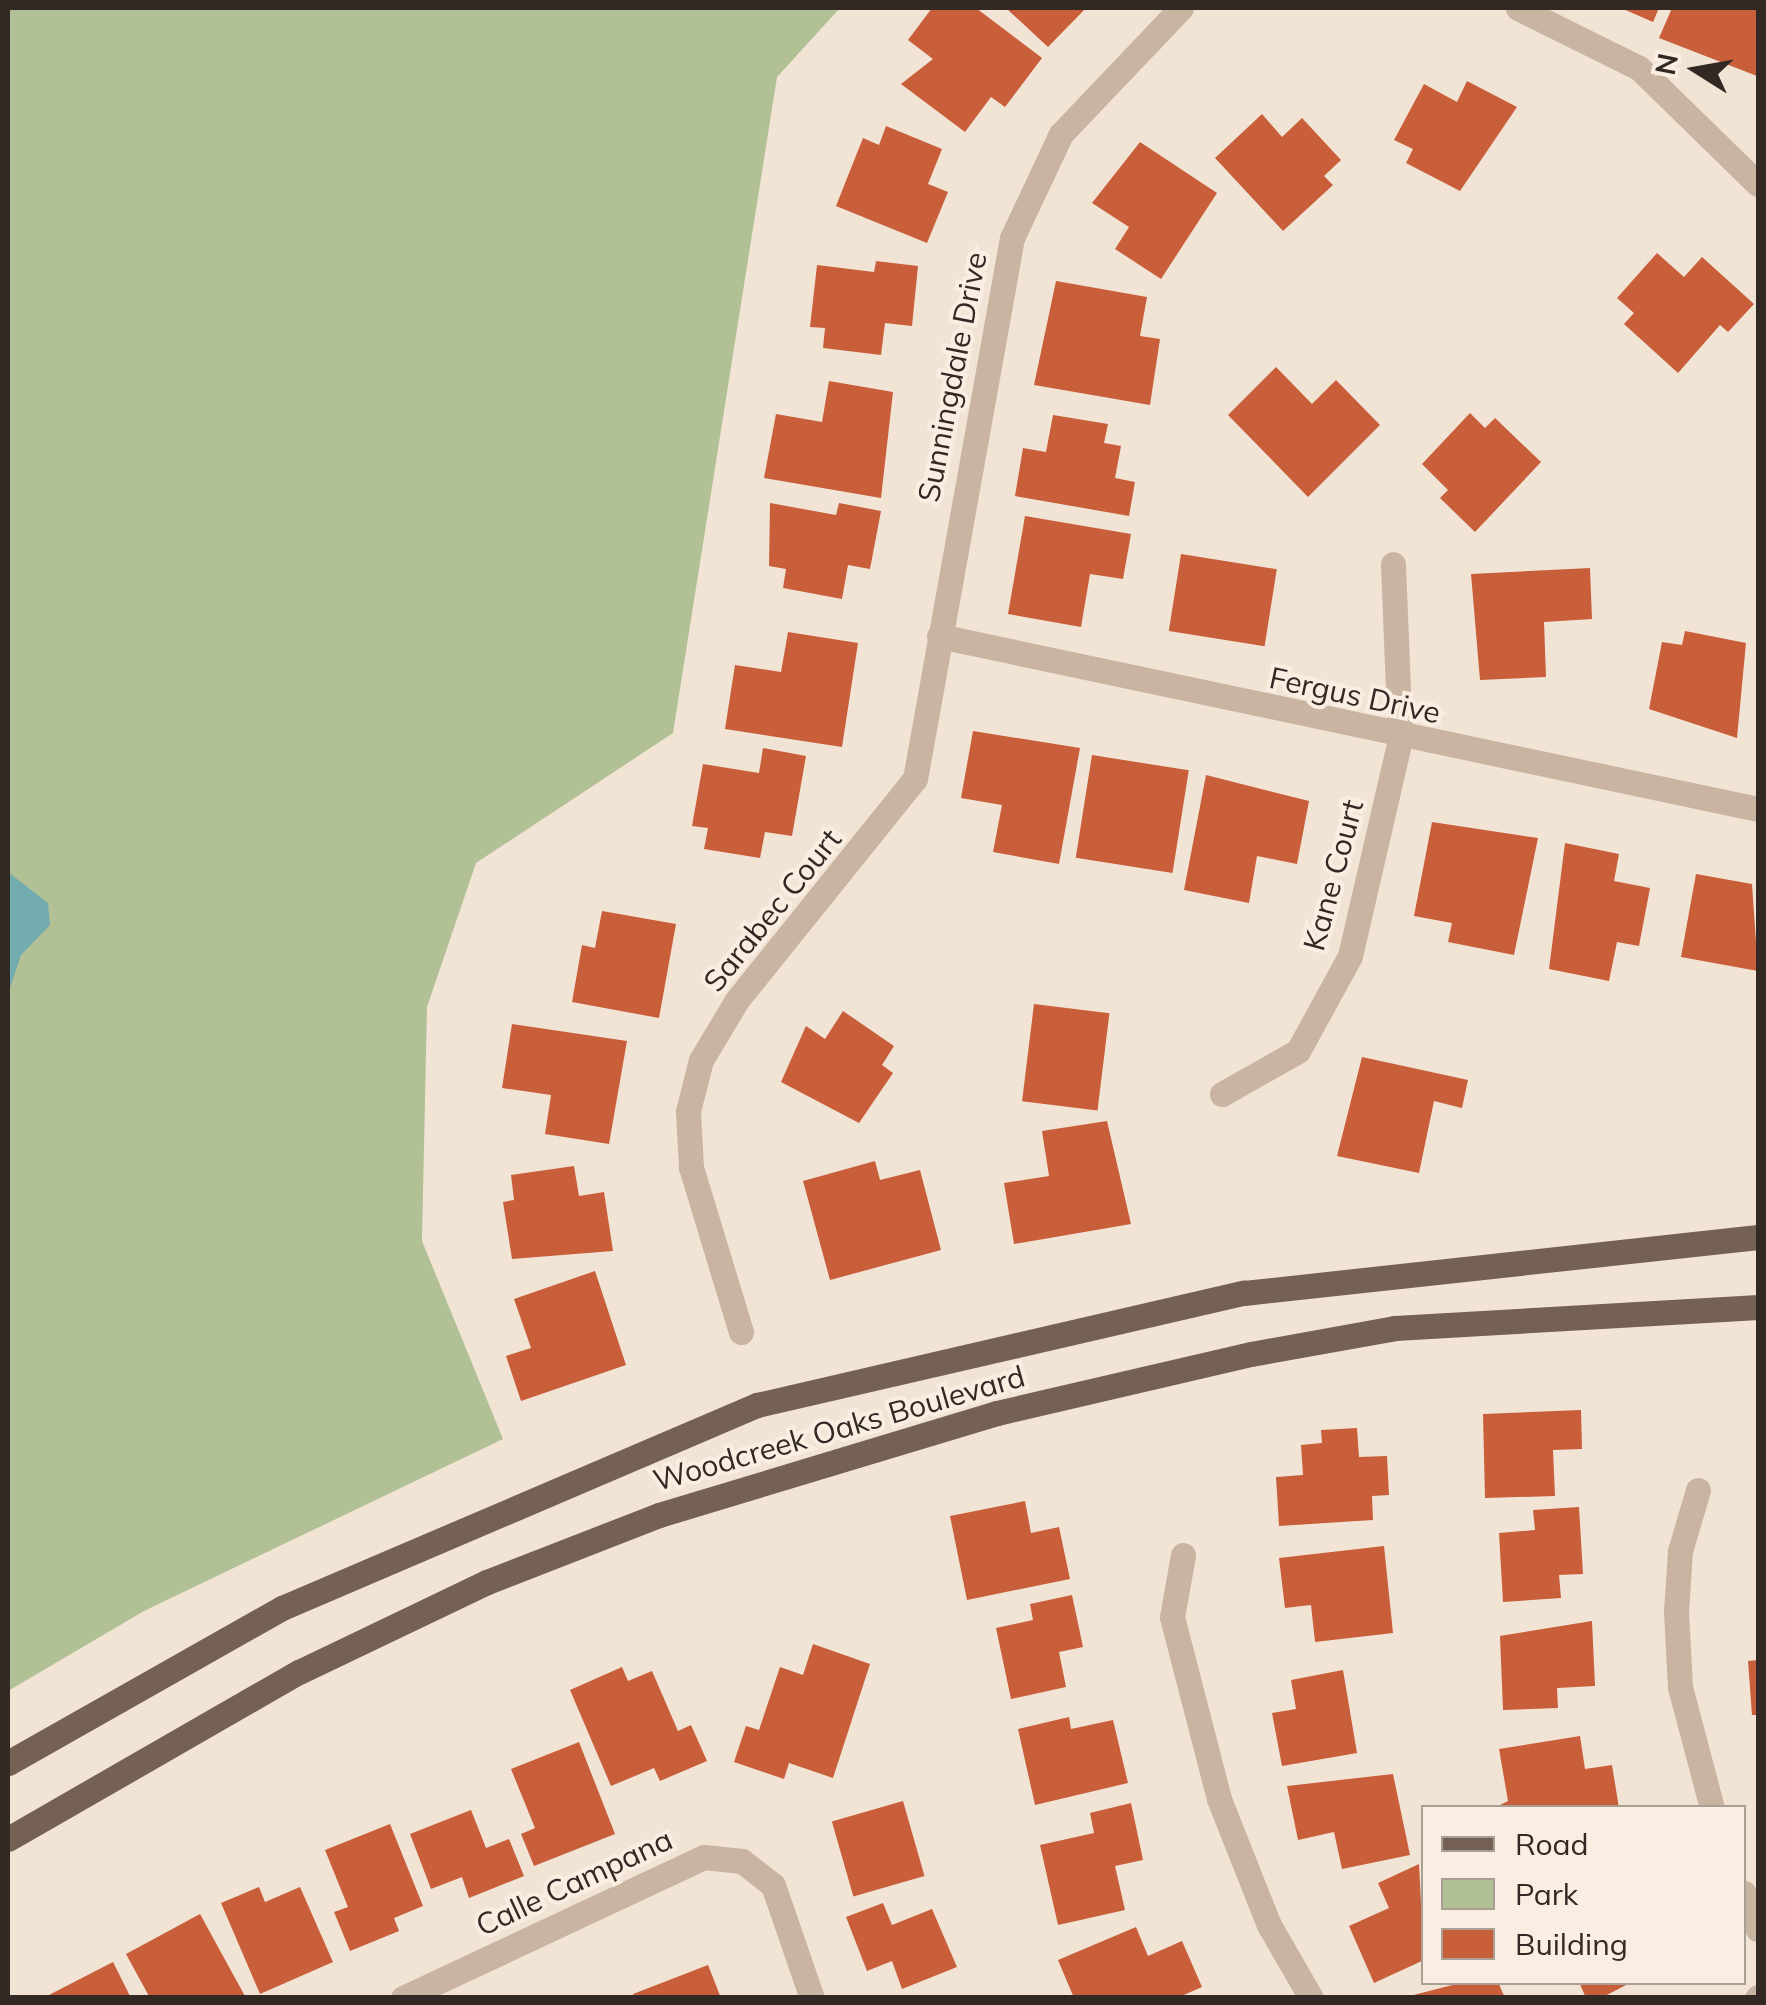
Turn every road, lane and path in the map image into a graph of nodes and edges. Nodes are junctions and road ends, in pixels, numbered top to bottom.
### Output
1 (1181, 8) edge
2 (1518, 8) edge
3 (1758, 184) edge
4 (1393, 564) dead end
5 (938, 636) junction
6 (1400, 739) junction
7 (1758, 810) edge
8 (1222, 1094) dead end
9 (1758, 1237) edge
10 (1758, 1307) edge
11 (741, 1332) dead end
12 (1698, 1490) dead end
13 (1184, 1555) dead end
14 (8, 1763) edge
15 (1711, 1805) edge
16 (8, 1839) edge
17 (1746, 1898) edge
18 (1758, 1929) edge
19 (403, 1998) edge
20 (812, 1998) edge
21 (1311, 1998) edge

1 - 5 street, Sunningdale Drive
2 - 3 street
4 - 6 street, Kane Court
5 - 6 street, Fergus Drive
5 - 11 street, Sarabec Court
6 - 7 street, Fergus Drive
6 - 8 street, Kane Court
9 - 14 main road, Woodcreek Oaks Boulevard
10 - 16 main road, Woodcreek Oaks Boulevard
12 - 15 street
13 - 21 street
17 - 18 street
19 - 20 street, Calle Campana

